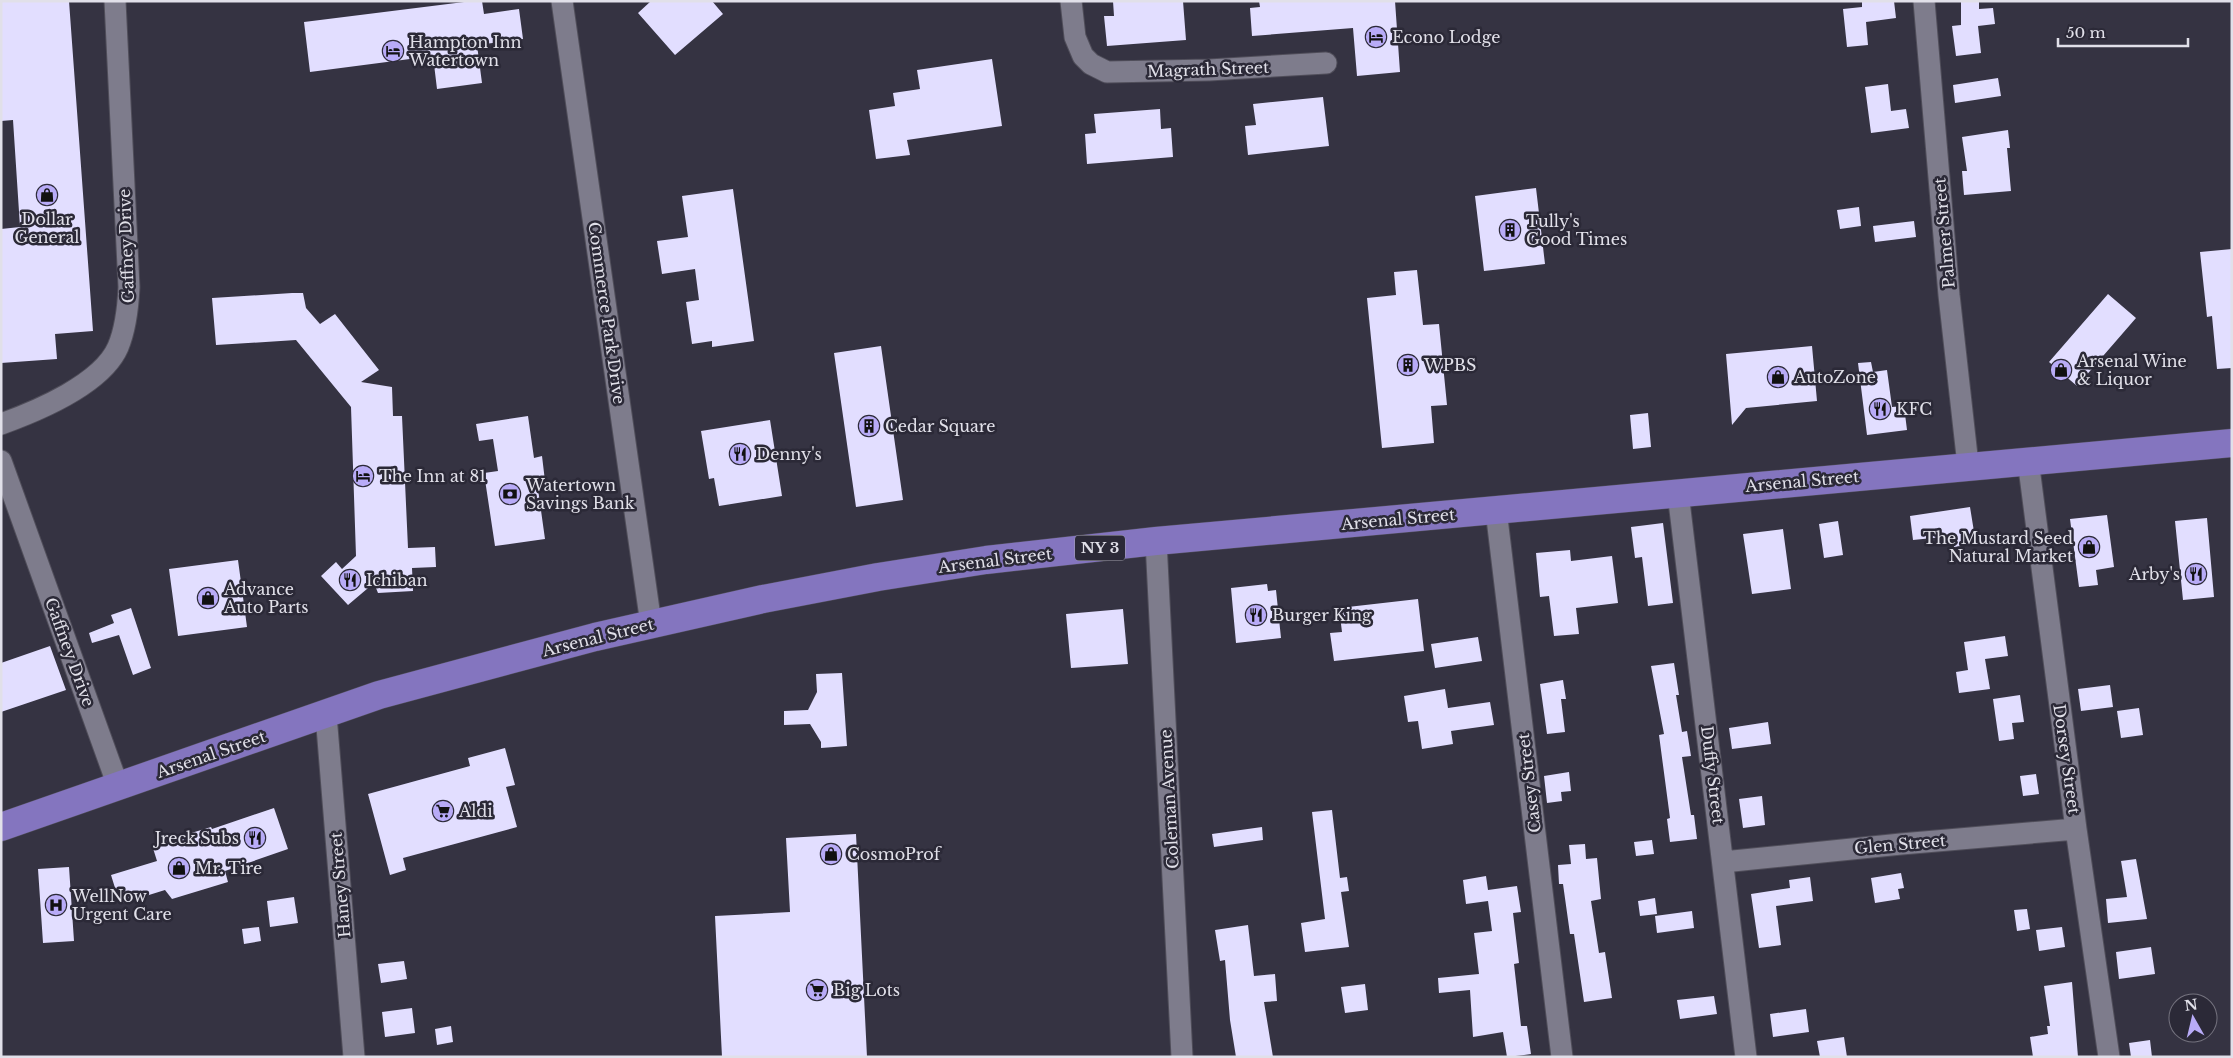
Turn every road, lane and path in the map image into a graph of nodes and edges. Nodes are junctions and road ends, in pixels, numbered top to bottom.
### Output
1 (114, 1) edge
2 (562, 1) edge
3 (1071, 1) edge
4 (1924, 1) edge
5 (1326, 63) dead end
6 (1, 424) edge
7 (2232, 442) edge
8 (2028, 460) junction
9 (1, 461) edge
10 (1968, 465) junction
11 (1678, 493) junction
12 (1496, 510) junction
13 (1156, 541) junction
14 (651, 624) junction
15 (324, 714) junction
16 (118, 786) junction
17 (1, 827) edge
18 (2076, 829) junction
19 (1724, 862) junction
20 (354, 1057) edge
21 (1182, 1057) edge
22 (1562, 1057) edge
23 (1746, 1057) edge
24 (2109, 1057) edge

1 - 6 street, Gaffney Drive
2 - 14 street, Commerce Park Drive
3 - 5 street, Magrath Street
4 - 10 street, Palmer Street
7 - 8 highway, Arsenal Street / NY 3
8 - 10 highway, Arsenal Street / NY 3
8 - 18 street, Dorsey Street
9 - 16 street, Gaffney Drive
10 - 11 highway, Arsenal Street / NY 3
11 - 12 highway, Arsenal Street / NY 3
11 - 19 street, Duffy Street
12 - 13 highway, Arsenal Street / NY 3
12 - 22 street, Casey Street
13 - 14 highway, Arsenal Street / NY 3
13 - 21 street, Coleman Avenue
14 - 15 highway, Arsenal Street / NY 3
15 - 16 highway, Arsenal Street / NY 3
15 - 20 street, Haney Street
16 - 17 highway, Arsenal Street / NY 3
18 - 19 street, Glen Street
18 - 24 street, Dorsey Street
19 - 23 street, Duffy Street

